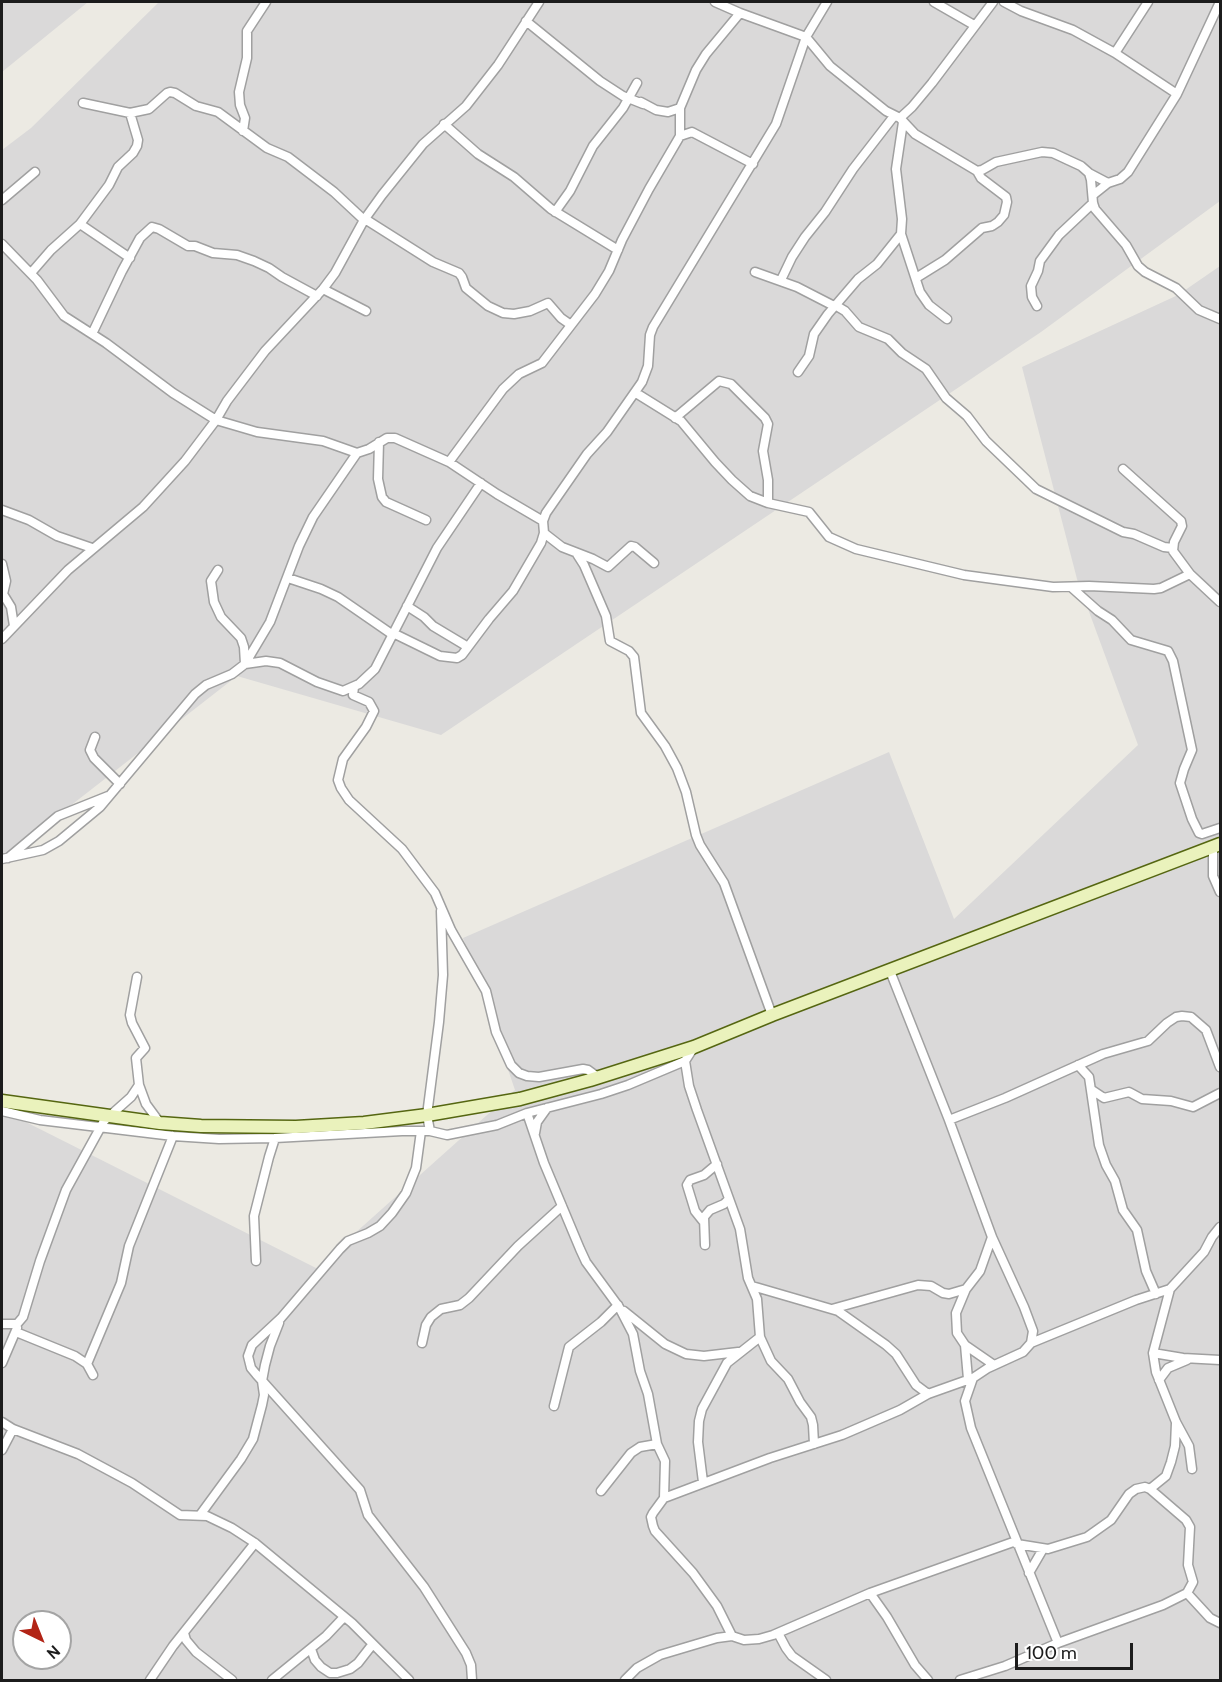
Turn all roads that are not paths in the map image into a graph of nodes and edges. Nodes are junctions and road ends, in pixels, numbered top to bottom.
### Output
1 (266, 2) edge
2 (539, 2) edge
3 (715, 2) edge
4 (827, 2) edge
5 (934, 2) edge
6 (993, 2) edge
7 (1004, 2) edge
8 (1148, 2) edge
9 (1220, 2) edge
10 (740, 13) junction
11 (526, 21) junction
12 (974, 25) junction
13 (806, 37) junction
14 (1115, 52) junction
15 (641, 74) dead end
16 (637, 83) junction
17 (1177, 94) junction
18 (628, 98) junction
19 (83, 103) dead end
20 (643, 104) junction
21 (680, 108) junction
22 (130, 113) junction
23 (899, 118) junction
24 (444, 124) junction
25 (243, 131) junction
26 (680, 136) junction
27 (753, 164) junction
28 (976, 171) junction
29 (35, 172) dead end
30 (1089, 173) junction
31 (1108, 183) junction
32 (1093, 199) junction
33 (2, 200) edge
34 (555, 212) junction
35 (365, 219) junction
36 (80, 224) junction
37 (901, 234) junction
38 (2, 244) edge
39 (618, 250) junction
40 (130, 258) junction
41 (755, 272) dead end
42 (31, 273) junction
43 (916, 278) junction
44 (781, 280) junction
45 (320, 292) junction
46 (835, 305) junction
47 (1037, 306) dead end
48 (366, 311) dead end
49 (947, 319) dead end
50 (1221, 319) edge
51 (571, 325) junction
52 (92, 334) junction
53 (798, 372) dead end
54 (636, 393) junction
55 (675, 418) junction
56 (216, 420) junction
57 (379, 442) junction
58 (357, 453) junction
59 (449, 462) junction
60 (1123, 469) dead end
61 (482, 483) junction
62 (768, 503) junction
63 (2, 510) edge
64 (426, 520) dead end
65 (543, 520) junction
66 (544, 533) junction
67 (92, 548) junction
68 (1173, 548) junction
69 (577, 554) junction
70 (654, 563) dead end
71 (2, 564) edge
72 (218, 570) dead end
73 (1190, 574) junction
74 (288, 578) junction
75 (1071, 587) junction
76 (1220, 602) edge
77 (408, 606) junction
78 (14, 626) junction
79 (393, 634) junction
80 (2, 639) edge
81 (468, 647) junction
82 (245, 664) junction
83 (354, 687) junction
84 (95, 737) dead end
85 (120, 784) junction
86 (113, 793) junction
87 (1221, 828) edge
88 (1217, 846) edge
89 (4, 859) edge
90 (1221, 892) edge
91 (441, 907) junction
92 (890, 971) junction
93 (137, 977) dead end
94 (772, 1015) junction
95 (694, 1047) junction
96 (685, 1061) junction
97 (1078, 1065) junction
98 (1220, 1066) edge
99 (1220, 1077) edge
100 (599, 1078) junction
101 (139, 1085) junction
102 (1092, 1090) junction
103 (1221, 1093) edge
104 (2, 1101) edge
105 (548, 1108) junction
106 (2, 1112) edge
107 (527, 1113) junction
108 (426, 1115) junction
109 (949, 1120) junction
110 (105, 1122) junction
111 (160, 1123) junction
112 (425, 1131) junction
113 (535, 1134) junction
114 (173, 1136) junction
115 (276, 1138) junction
116 (717, 1164) junction
117 (729, 1199) junction
118 (562, 1206) junction
119 (703, 1221) junction
120 (1221, 1227) edge
121 (992, 1237) junction
122 (705, 1245) dead end
123 (255, 1261) dead end
124 (752, 1286) junction
125 (966, 1289) junction
126 (1170, 1289) junction
127 (1156, 1294) junction
128 (619, 1306) junction
129 (832, 1309) junction
130 (281, 1318) junction
131 (20, 1322) junction
132 (2, 1324) edge
133 (16, 1332) junction
134 (760, 1337) junction
135 (422, 1343) dead end
136 (1031, 1343) junction
137 (965, 1345) junction
138 (739, 1352) junction
139 (1153, 1353) junction
140 (1190, 1359) junction
141 (1221, 1360) edge
142 (2, 1363) edge
143 (87, 1364) junction
144 (994, 1365) junction
145 (93, 1374) dead end
146 (971, 1379) junction
147 (1160, 1380) junction
148 (262, 1381) junction
149 (928, 1394) junction
150 (554, 1406) dead end
151 (2, 1422) edge
152 (1176, 1422) junction
153 (13, 1429) junction
154 (657, 1444) junction
155 (814, 1444) junction
156 (2, 1450) edge
157 (1192, 1469) dead end
158 (703, 1482) junction
159 (1150, 1489) junction
160 (601, 1491) dead end
161 (664, 1498) junction
162 (200, 1515) junction
163 (255, 1543) junction
164 (1017, 1543) junction
165 (1043, 1549) junction
166 (1029, 1573) junction
167 (870, 1593) junction
168 (1187, 1593) junction
169 (344, 1617) junction
170 (1221, 1623) edge
171 (184, 1633) junction
172 (778, 1633) junction
173 (732, 1636) junction
174 (1058, 1643) junction
175 (372, 1645) junction
176 (311, 1649) junction
177 (150, 1680) edge
178 (232, 1680) edge
179 (272, 1680) edge
180 (409, 1680) edge
181 (472, 1680) edge
182 (625, 1680) edge
183 (826, 1680) edge
184 (928, 1680) edge
185 (960, 1680) edge

1 - 25 street
2 - 11 street
3 - 10 street
4 - 13 street
5 - 12 street
6 - 12 street
7 - 14 street
8 - 14 street
9 - 17 street
10 - 13 street
10 - 21 street
11 - 18 street
11 - 24 street
12 - 23 street
13 - 23 street
13 - 27 street
14 - 17 street
15 - 16 street
16 - 18 street
16 - 20 street
17 - 31 street
18 - 20 street
18 - 34 street
19 - 22 street
20 - 21 street
21 - 26 street
22 - 25 street
22 - 36 street
23 - 28 street
23 - 37 street
23 - 44 street
24 - 34 street
24 - 35 street
25 - 35 street
26 - 27 street
26 - 39 street
27 - 54 street
28 - 30 street
28 - 43 street
29 - 33 street
30 - 31 street
30 - 32 street
31 - 32 street
32 - 47 street
32 - 50 street
34 - 39 street
35 - 45 street
35 - 51 street
36 - 40 street
36 - 42 street
37 - 43 street
37 - 46 street
38 - 42 street
39 - 51 street
40 - 45 street
40 - 52 street
41 - 44 street
42 - 52 street
43 - 49 street
44 - 46 street
45 - 48 street
45 - 56 street
46 - 53 street
46 - 68 street
51 - 59 street
52 - 56 street
54 - 55 street
54 - 65 street
55 - 62 street
55 - 62 street
56 - 58 street
56 - 67 street
57 - 58 street
57 - 59 street
57 - 64 street
58 - 74 street
59 - 61 street
60 - 68 street
61 - 65 street
61 - 77 street
62 - 75 street
63 - 67 street
65 - 66 street
66 - 69 street
66 - 81 street
67 - 78 street
68 - 73 street
69 - 70 street
69 - 94 street
71 - 78 street
72 - 82 street
73 - 75 street
73 - 76 street
74 - 79 street
74 - 82 street
75 - 87 street
77 - 79 street
77 - 81 street
78 - 80 street
79 - 81 street
79 - 83 street
82 - 83 street
82 - 85 street
83 - 91 street
84 - 85 street
85 - 86 street
86 - 89 street
86 - 89 street
88 - 90 street
88 - 92 main road
91 - 100 street
91 - 108 street
92 - 94 main road
92 - 109 street
93 - 101 street
94 - 95 main road
95 - 96 street
95 - 100 main road
96 - 105 street
96 - 116 street
97 - 98 street
97 - 102 street
97 - 109 street
98 - 99 street
100 - 108 main road
101 - 110 street
101 - 111 street
102 - 103 street
102 - 127 street
104 - 110 main road
105 - 107 street
105 - 113 street
106 - 110 street
107 - 112 street
107 - 113 street
108 - 111 main road
108 - 112 street
109 - 121 street
110 - 111 main road
110 - 114 street
110 - 131 street
112 - 115 street
112 - 130 street
113 - 118 street
114 - 115 street
114 - 143 street
115 - 123 street
116 - 117 street
116 - 119 street
117 - 119 street
117 - 124 street
118 - 128 street
118 - 135 street
119 - 122 street
120 - 126 street
121 - 125 street
121 - 136 street
124 - 129 street
124 - 134 street
125 - 129 street
125 - 137 street
126 - 127 street
126 - 139 street
127 - 136 street
128 - 138 street
128 - 150 street
128 - 154 street
129 - 149 street
130 - 148 street
130 - 148 street
131 - 132 street
131 - 133 street
133 - 142 street
133 - 143 street
134 - 138 street
134 - 155 street
136 - 144 street
137 - 144 street
137 - 146 street
138 - 158 street
139 - 140 street
139 - 147 street
140 - 141 street
140 - 147 street
143 - 145 street
144 - 146 street
146 - 149 street
146 - 164 street
147 - 152 street
148 - 162 street
148 - 181 street
149 - 155 street
151 - 153 street
152 - 157 street
152 - 159 street
153 - 156 street
153 - 162 street
154 - 160 street
154 - 161 street
155 - 158 street
158 - 161 street
159 - 165 street
159 - 168 street
161 - 173 street
162 - 163 street
163 - 169 street
163 - 171 street
164 - 165 street
164 - 166 street
164 - 167 street
165 - 166 street
166 - 174 street
167 - 172 street
167 - 184 street
168 - 170 street
168 - 174 street
169 - 175 street
169 - 176 street
171 - 177 street
171 - 178 street
172 - 173 street
172 - 183 street
173 - 182 street
174 - 185 street
175 - 176 street
175 - 180 street
176 - 179 street

